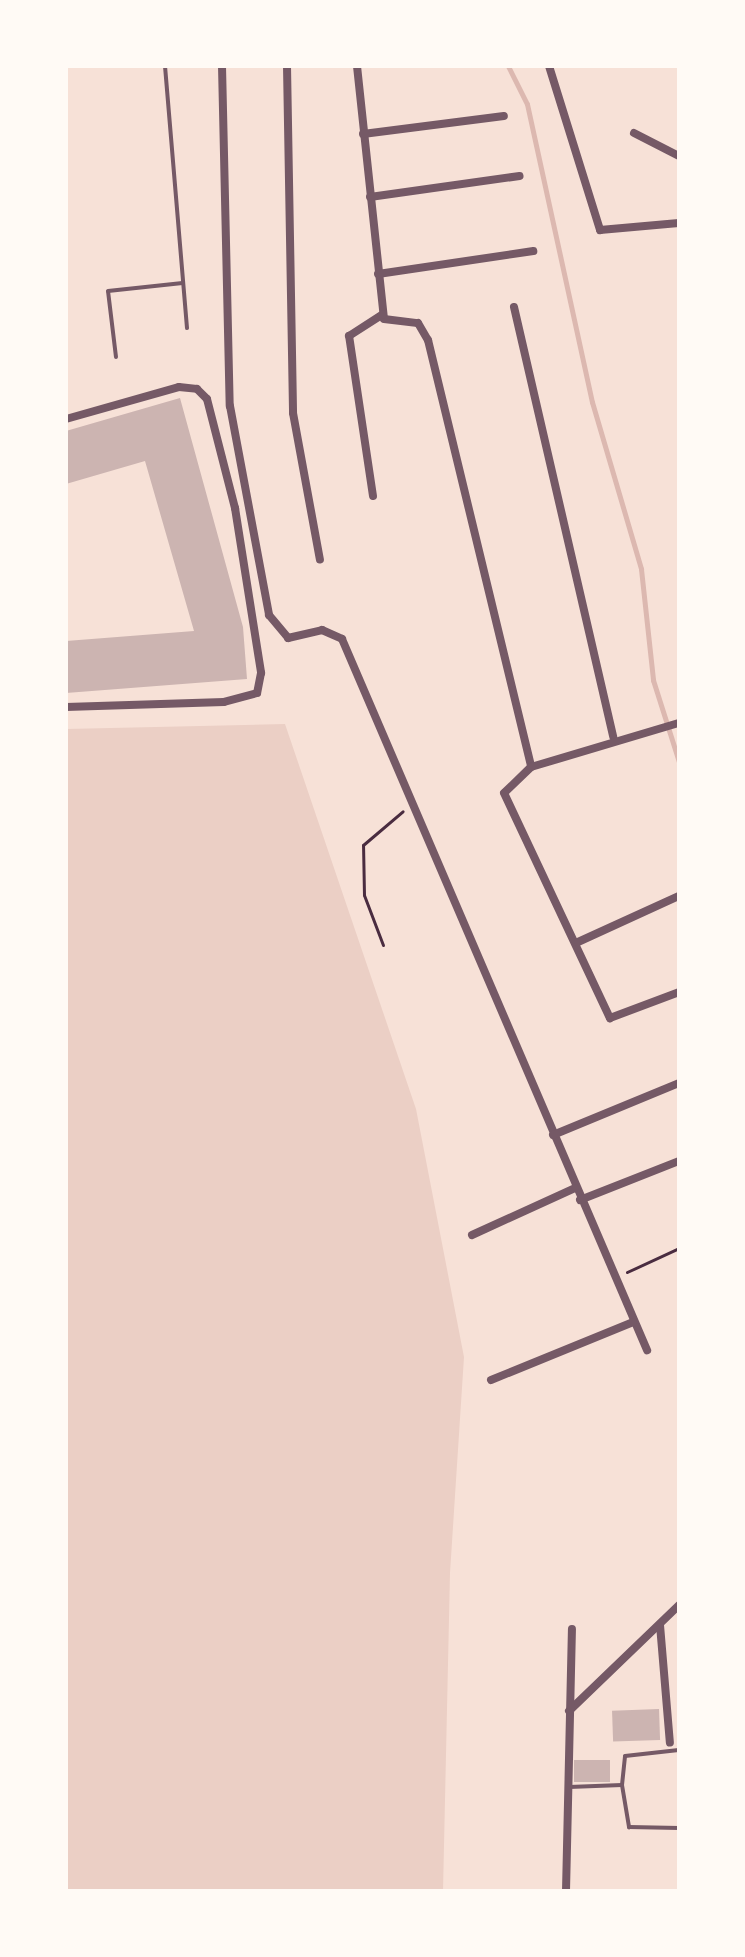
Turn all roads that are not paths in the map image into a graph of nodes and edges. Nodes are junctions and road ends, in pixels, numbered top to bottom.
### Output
1 (165, 66) edge
2 (222, 66) edge
3 (287, 66) edge
4 (357, 66) edge
5 (549, 66) edge
6 (504, 116) dead end
7 (634, 133) dead end
8 (363, 134) junction
9 (679, 156) edge
10 (520, 176) dead end
11 (370, 197) junction
12 (679, 223) edge
13 (533, 251) dead end
14 (378, 274) junction
15 (183, 283) junction
16 (514, 307) dead end
17 (383, 314) junction
18 (187, 328) dead end
19 (116, 357) dead end
20 (66, 419) edge
21 (373, 496) dead end
22 (320, 560) dead end
23 (66, 707) edge
24 (679, 723) edge
25 (613, 737) junction
26 (531, 767) junction
27 (679, 896) edge
28 (578, 942) junction
29 (679, 992) edge
30 (679, 1083) edge
31 (553, 1135) junction
32 (679, 1161) edge
33 (575, 1188) junction
34 (580, 1200) junction
35 (472, 1235) dead end
36 (633, 1322) junction
37 (647, 1350) dead end
38 (491, 1380) dead end
39 (679, 1605) edge
40 (660, 1625) junction
41 (572, 1629) dead end
42 (569, 1711) junction
43 (670, 1743) dead end
44 (679, 1750) edge
45 (622, 1785) junction
46 (568, 1787) junction
47 (679, 1828) edge
48 (566, 1891) edge

1 - 15 lane
2 - 31 street
3 - 22 street
4 - 8 street
5 - 12 street
6 - 8 street
7 - 9 street
8 - 11 street
10 - 11 street
11 - 14 street
13 - 14 street
14 - 17 street
15 - 18 lane
15 - 19 lane
16 - 25 street
17 - 21 street
17 - 26 street
20 - 23 street
24 - 25 street
25 - 26 street
26 - 28 street
27 - 28 street
28 - 29 street
30 - 31 street
31 - 33 street
32 - 34 street
33 - 34 street
33 - 35 street
34 - 36 street
36 - 37 street
36 - 38 street
39 - 40 street
40 - 42 street
40 - 43 street
41 - 42 street
42 - 46 street
44 - 45 lane
45 - 46 lane
45 - 47 lane
46 - 48 street

